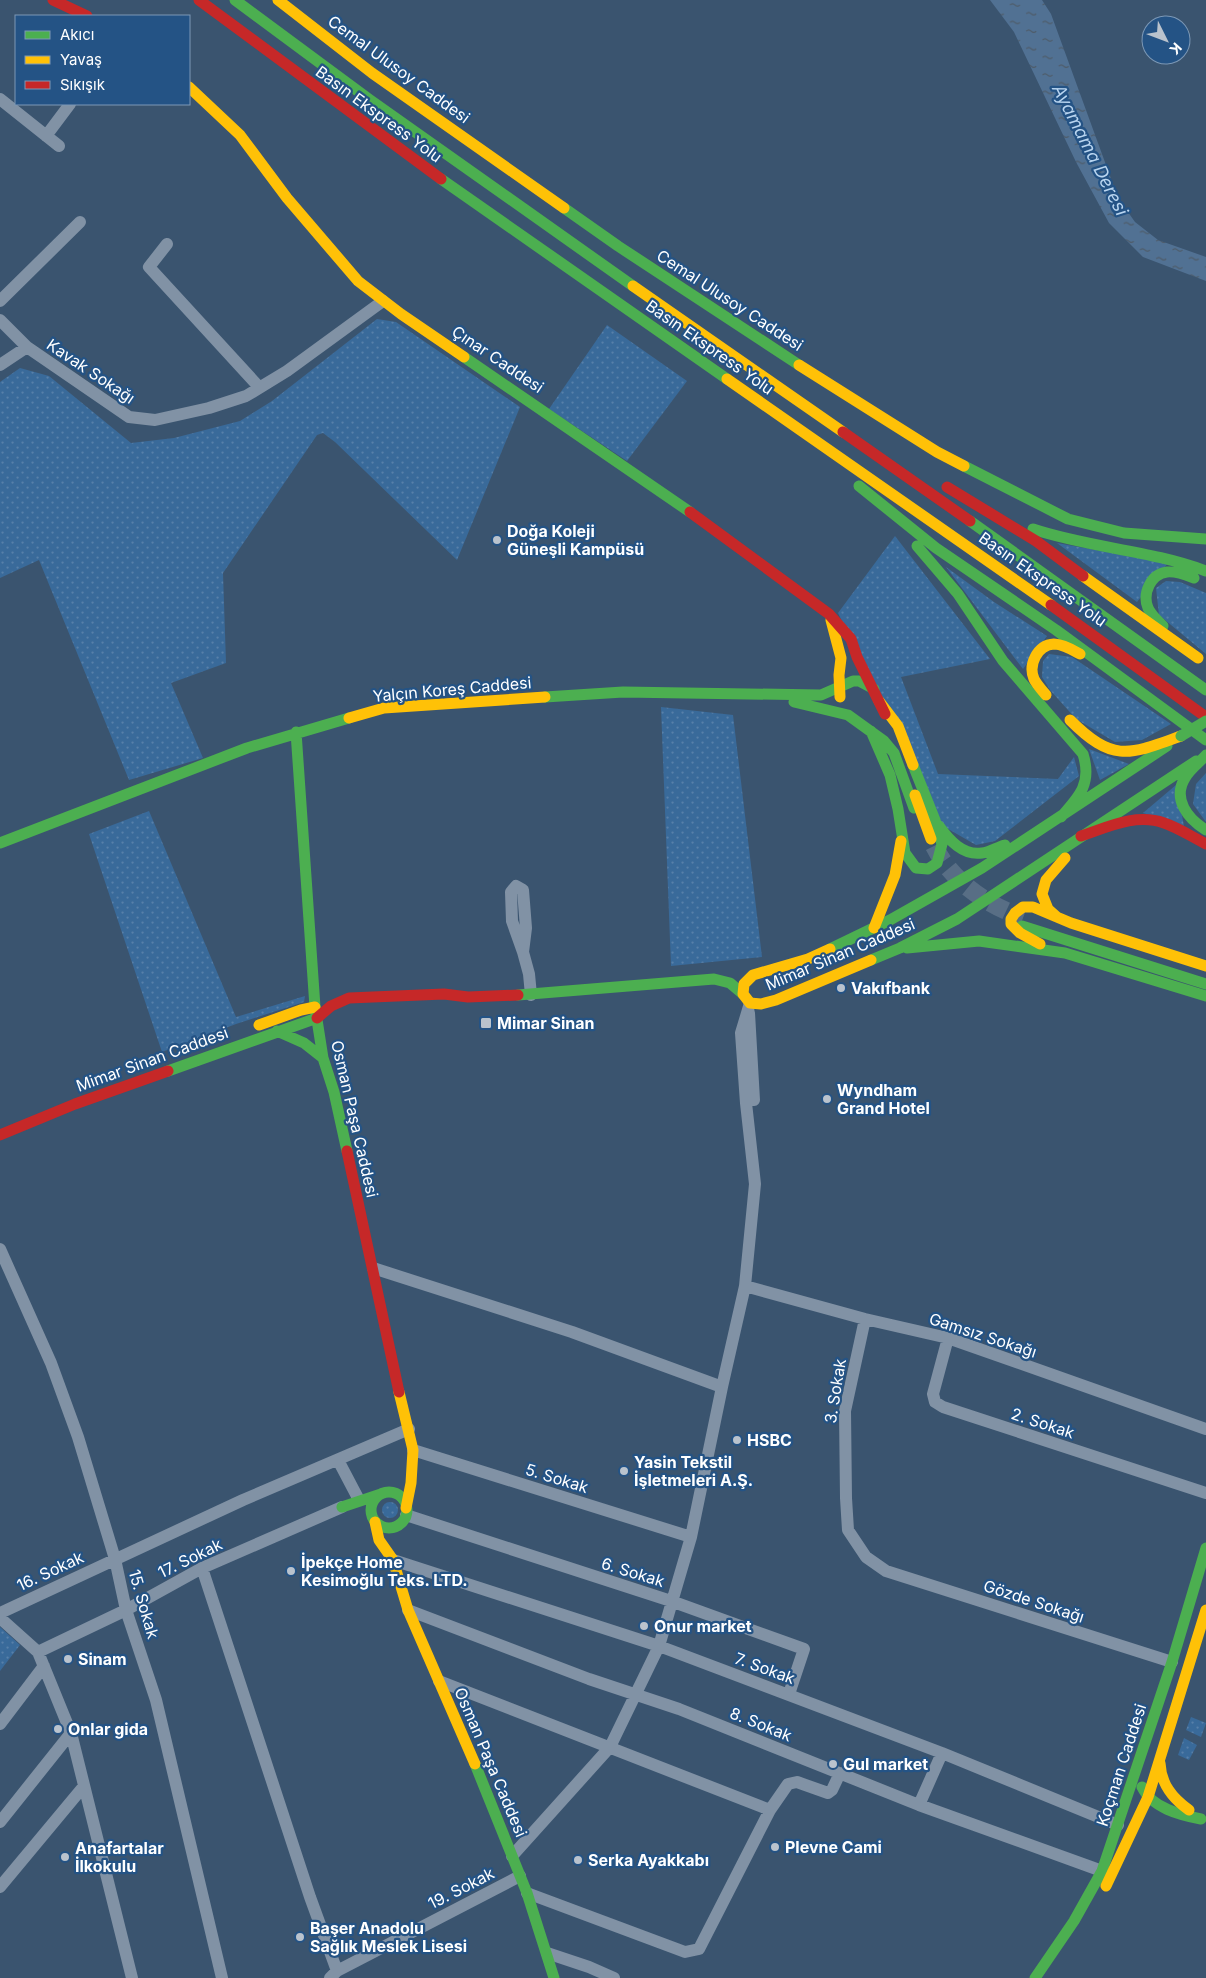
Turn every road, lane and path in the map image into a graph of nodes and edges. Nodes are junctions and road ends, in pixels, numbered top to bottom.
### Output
1 (53, 0) edge
2 (199, 0) edge
3 (235, 0) edge
4 (278, 0) edge
5 (85, 15) edge
6 (190, 88) edge
7 (0, 99) edge
8 (69, 105) edge
9 (46, 136) junction
10 (59, 146) dead end
11 (80, 222) dead end
12 (167, 244) dead end
13 (384, 300) junction
14 (0, 301) edge
15 (0, 320) edge
16 (27, 347) junction
17 (698, 359) junction
18 (0, 365) edge
19 (749, 366) junction
20 (260, 388) junction
21 (850, 423) dead end
22 (848, 479) dead end
23 (940, 483) dead end
24 (955, 493) junction
25 (1206, 539) edge
26 (1206, 571) edge
27 (1206, 583) edge
28 (829, 614) junction
29 (1202, 661) edge
30 (1106, 668) junction
31 (839, 688) junction
32 (874, 689) junction
33 (1206, 690) edge
34 (749, 695) junction
35 (879, 701) junction
36 (848, 715) junction
37 (1206, 717) edge
38 (1206, 721) edge
39 (871, 731) junction
40 (296, 732) junction
41 (1181, 736) junction
42 (1206, 740) edge
43 (1206, 755) edge
44 (1061, 817) junction
45 (935, 820) junction
46 (1206, 830) edge
47 (1033, 835) junction
48 (902, 836) junction
49 (1081, 836) junction
50 (930, 839) tunnel mouth
51 (0, 843) edge
52 (1206, 844) edge
53 (932, 856) tunnel mouth
54 (1058, 919) junction
55 (874, 928) junction
56 (900, 948) junction
57 (523, 952) dead end
58 (1065, 953) junction
59 (1206, 966) edge
60 (1206, 974) edge
61 (1206, 984) edge
62 (531, 995) junction
63 (1206, 996) edge
64 (747, 1003) junction
65 (316, 1012) junction
66 (245, 1031) dead end
67 (276, 1032) junction
68 (217, 1041) dead end
69 (322, 1058) junction
70 (0, 1123) edge
71 (0, 1135) edge
72 (0, 1249) edge
73 (372, 1268) junction
74 (745, 1286) junction
75 (865, 1319) junction
76 (948, 1338) junction
77 (722, 1387) junction
78 (409, 1429) junction
79 (1206, 1429) edge
80 (413, 1450) junction
81 (338, 1460) junction
82 (384, 1493) junction
83 (1206, 1493) edge
84 (359, 1500) junction
85 (342, 1507) junction
86 (404, 1515) junction
87 (373, 1519) junction
88 (691, 1538) junction
89 (1206, 1548) edge
90 (115, 1559) junction
91 (393, 1560) junction
92 (202, 1568) junction
93 (886, 1571) joint
94 (671, 1601) junction
95 (126, 1610) junction
96 (408, 1610) junction
97 (1206, 1610) edge
98 (0, 1613) edge
99 (0, 1618) edge
100 (659, 1646) junction
101 (38, 1652) junction
102 (1172, 1662) junction
103 (44, 1666) junction
104 (439, 1681) junction
105 (637, 1694) junction
106 (789, 1694) junction
107 (1153, 1721) junction
108 (0, 1724) edge
109 (71, 1733) junction
110 (610, 1747) junction
111 (942, 1753) junction
112 (1160, 1757) junction
113 (840, 1773) junction
114 (84, 1786) junction
115 (1148, 1797) junction
116 (919, 1805) junction
117 (770, 1810) junction
118 (1203, 1820) edge
119 (0, 1822) edge
120 (1118, 1826) junction
121 (512, 1856) junction
122 (1102, 1871) junction
123 (520, 1876) junction
124 (0, 1887) edge
125 (527, 1893) junction
126 (546, 1953) junction
127 (333, 1974) edge
128 (132, 1978) edge
129 (222, 1978) edge
130 (554, 1978) edge
131 (614, 1978) edge
132 (1035, 1978) edge
133 (1048, 1978) edge

1 - 5 main road
2 - 17 main road, Basın Ekspress Yolu
3 - 19 main road, Basın Ekspress Yolu
4 - 25 main road, Cemal Ulusoy Caddesi
6 - 13 main road, Çınar Caddesi
7 - 9 street
8 - 9 street
9 - 10 street
11 - 14 street
12 - 20 street
13 - 20 street, Kavak Sokağı
13 - 28 main road, Çınar Caddesi
15 - 16 street, Kavak Sokağı
16 - 18 street
16 - 20 street, Kavak Sokağı
17 - 30 main road
17 - 37 main road, Basın Ekspress Yolu
19 - 21 main road
19 - 33 main road, Basın Ekspress Yolu
22 - 44 main road
23 - 24 main road
24 - 26 main road
24 - 29 main road
27 - 29 main road
28 - 31 main road
28 - 32 main road, Çınar Caddesi
30 - 41 main road
30 - 42 main road
31 - 32 main road, Yalçın Koreş Caddesi
31 - 34 main road, Yalçın Koreş Caddesi
31 - 36 main road
32 - 35 main road, Çınar Caddesi
34 - 36 main road
34 - 40 main road, Yalçın Koreş Caddesi
35 - 45 main road
35 - 50 main road
36 - 39 main road
38 - 41 main road, bridge
39 - 48 main road
39 - 53 main road
40 - 51 main road, Yalçın Koreş Caddesi
40 - 65 main road, Osman Paşa Caddesi
41 - 44 main road, Mimar Sinan Caddesi
43 - 46 main road
43 - 49 main road, Mimar Sinan Caddesi
44 - 47 main road, Mimar Sinan Caddesi
45 - 47 main road
45 - 48 main road
47 - 55 main road, Mimar Sinan Caddesi
48 - 55 main road
49 - 52 main road
49 - 54 main road
49 - 56 main road, Mimar Sinan Caddesi
54 - 58 main road
54 - 59 main road
55 - 64 main road, Mimar Sinan Caddesi
56 - 58 main road
56 - 64 main road, Mimar Sinan Caddesi
57 - 62 street
58 - 63 main road
60 - 61 main road
62 - 64 main road
62 - 65 main road
64 - 74 street
65 - 66 main road, Mimar Sinan Caddesi
65 - 67 main road, Mimar Sinan Caddesi
65 - 69 main road, Osman Paşa Caddesi
67 - 69 main road
67 - 71 main road, Mimar Sinan Caddesi
68 - 70 main road, Mimar Sinan Caddesi
69 - 73 main road, Osman Paşa Caddesi
72 - 90 street, 15. Sokak
73 - 77 street
73 - 78 main road, Osman Paşa Caddesi
74 - 75 street, Gamsız Sokağı
74 - 77 street
75 - 76 street, Gamsız Sokağı
75 - 93 street, 3. Sokak
76 - 79 street, Gamsız Sokağı
76 - 83 street, 2. Sokak
77 - 88 street
78 - 80 main road, Osman Paşa Caddesi
78 - 81 street, 16. Sokak
80 - 82 main road
80 - 86 main road, Osman Paşa Caddesi
80 - 88 street, 5. Sokak
81 - 84 street
81 - 90 street, 16. Sokak
82 - 84 main road, 17. Sokak
82 - 86 main road
82 - 87 main road
84 - 85 main road, 17. Sokak
85 - 87 main road
85 - 92 street, 17. Sokak
86 - 87 main road
86 - 91 main road, Osman Paşa Caddesi
86 - 94 street, 6. Sokak
87 - 91 main road, Osman Paşa Caddesi
88 - 94 street
89 - 102 main road, Koçman Caddesi
90 - 95 street, 15. Sokak
90 - 98 street, 16. Sokak
91 - 96 main road, Osman Paşa Caddesi
91 - 100 street, 7. Sokak
92 - 95 street, 17. Sokak
92 - 127 street
93 - 102 street, Gözde Sokağı
94 - 100 street
94 - 106 street, 6. Sokak
95 - 101 street, 17. Sokak
95 - 129 street, 15. Sokak
96 - 104 main road, Osman Paşa Caddesi
96 - 105 street, 8. Sokak
97 - 112 main road, Koçman Caddesi
99 - 101 street
100 - 105 street
100 - 106 street, 7. Sokak
101 - 103 street
102 - 107 main road, Koçman Caddesi
103 - 108 street
103 - 109 street
104 - 110 street
104 - 121 main road, Osman Paşa Caddesi
105 - 110 street
105 - 113 street, 8. Sokak
106 - 111 street, 7. Sokak
107 - 115 main road
107 - 120 main road, Koçman Caddesi
109 - 114 street
109 - 119 street
110 - 117 street
110 - 121 street
111 - 116 street
111 - 120 street, 7. Sokak
112 - 115 main road, Koçman Caddesi
112 - 118 main road
113 - 116 street, 8. Sokak
113 - 117 street
114 - 124 street
114 - 128 street
115 - 118 main road
115 - 133 main road, Koçman Caddesi
116 - 122 street, 8. Sokak
117 - 125 street
120 - 122 main road, Koçman Caddesi
121 - 123 main road, Osman Paşa Caddesi
122 - 132 main road, Koçman Caddesi
123 - 125 main road, Osman Paşa Caddesi
123 - 127 street, 19. Sokak
125 - 126 main road, Osman Paşa Caddesi
126 - 130 main road, Osman Paşa Caddesi
126 - 131 street

